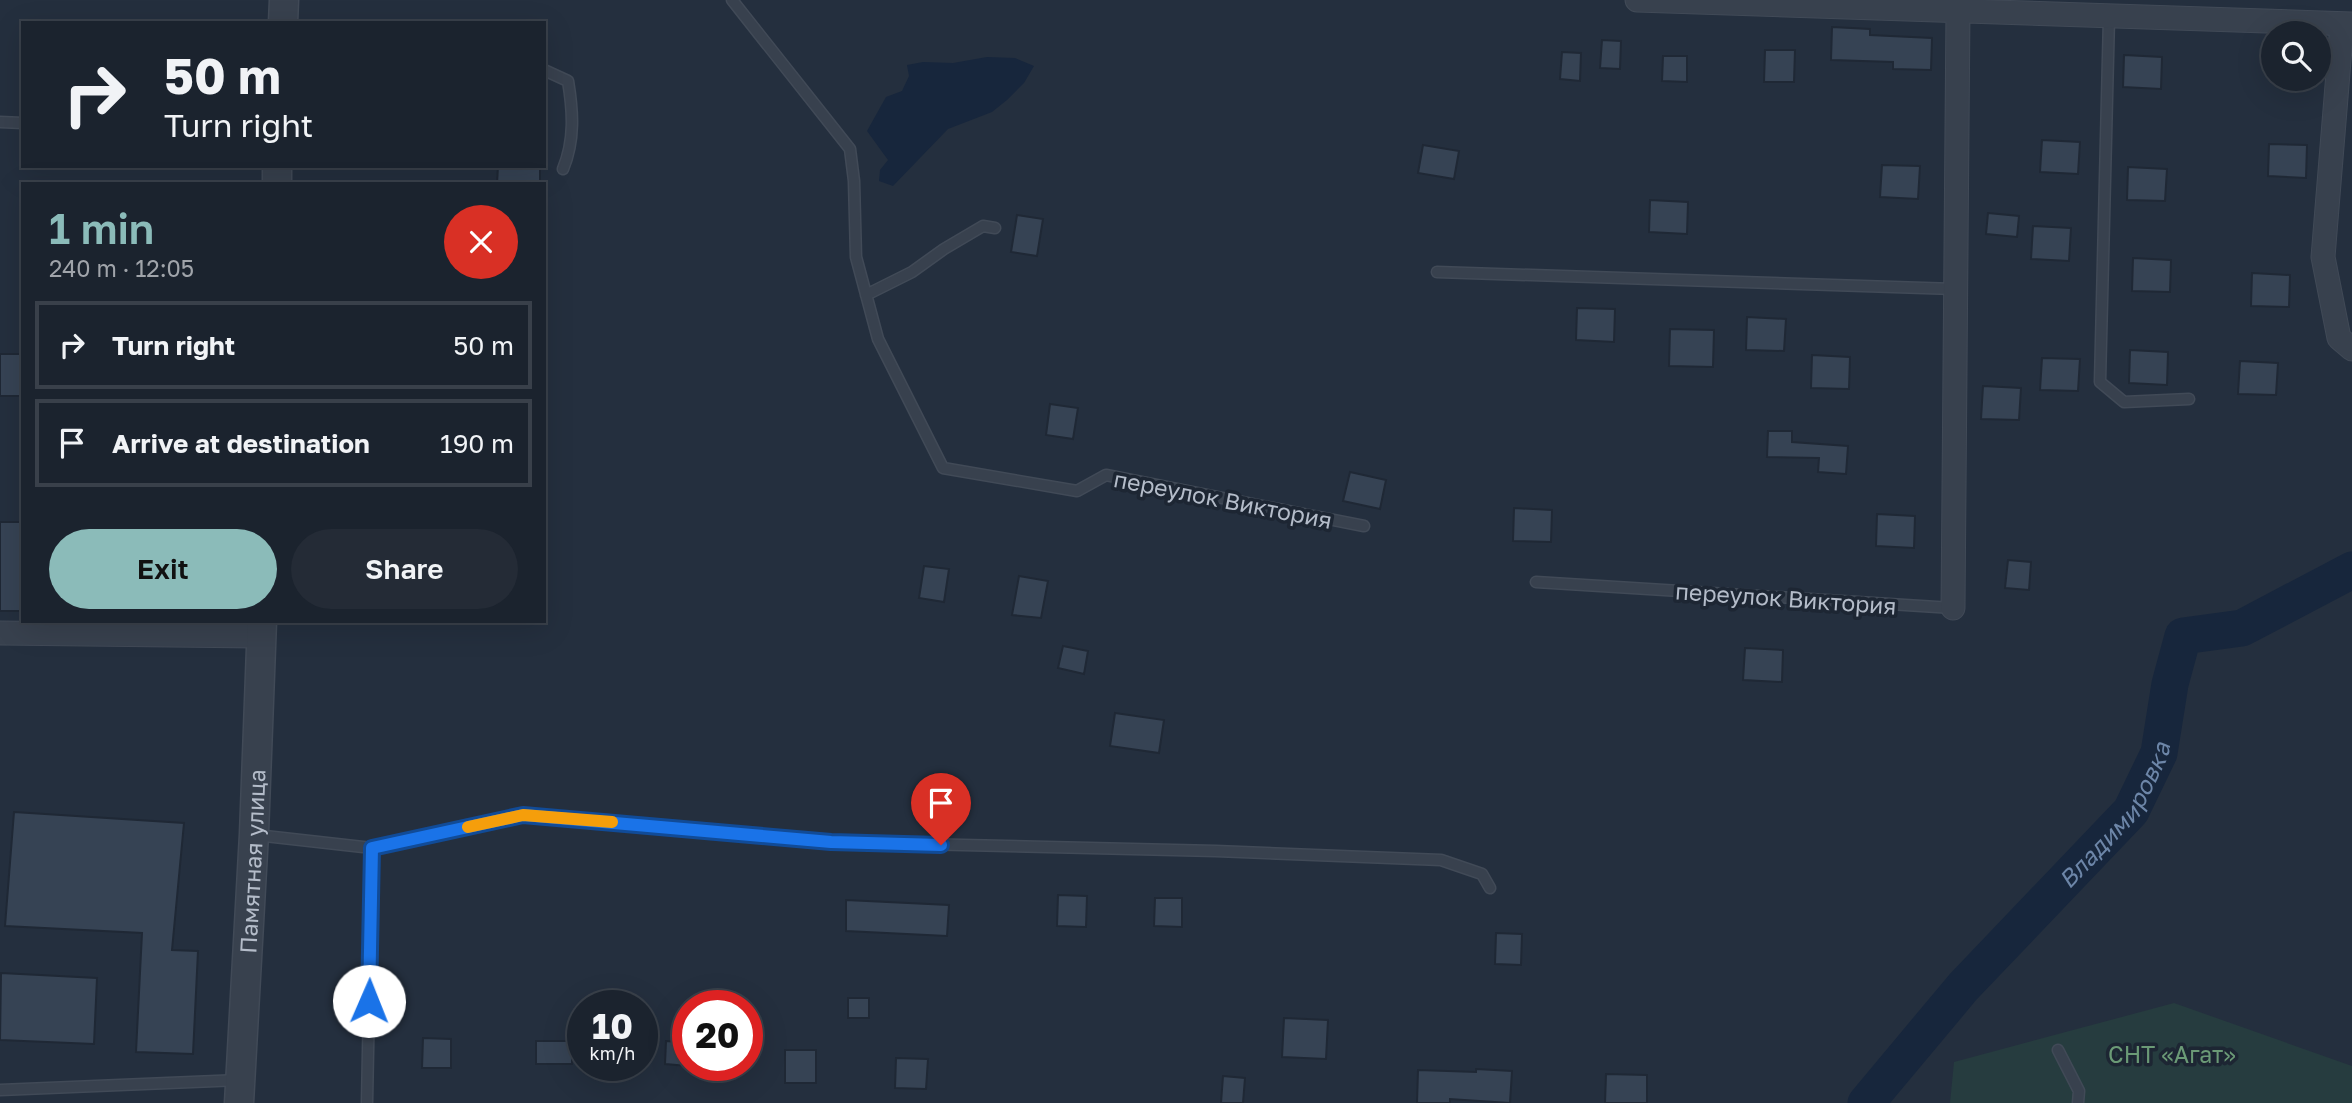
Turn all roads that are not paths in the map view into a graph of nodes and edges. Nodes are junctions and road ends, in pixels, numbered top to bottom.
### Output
1 (284, 0) edge
2 (733, 0) edge
3 (1637, 0) edge
4 (1958, 9) junction
5 (2109, 17) junction
6 (283, 21) edge
7 (2347, 24) edge
8 (546, 72) edge
9 (0, 122) edge
10 (21, 123) edge
11 (563, 169) dead end
12 (995, 228) dead end
13 (1437, 272) dead end
14 (1955, 289) junction
15 (866, 295) junction
16 (2352, 349) edge
17 (2189, 399) dead end
18 (1364, 526) dead end
19 (1536, 582) dead end
20 (1952, 608) joint
21 (262, 629) edge
22 (0, 633) edge
23 (254, 834) junction
24 (372, 848) junction
25 (1490, 887) dead end
26 (2058, 1050) dead end
27 (0, 1090) edge
28 (240, 1092) edge
29 (367, 1103) edge
30 (2078, 1103) edge

1 - 6 street
2 - 15 lane, переулок Виктория
3 - 4 street
4 - 5 street
4 - 14 street
5 - 7 street
5 - 17 lane
7 - 16 street
8 - 11 lane
9 - 10 lane
12 - 15 lane
13 - 14 lane
14 - 20 street
15 - 18 lane, переулок Виктория
19 - 20 lane, переулок Виктория
21 - 22 street
21 - 23 street, Памятная улица
23 - 24 lane
23 - 28 street, Памятная улица
24 - 25 lane
24 - 29 lane
26 - 30 lane
27 - 28 lane

